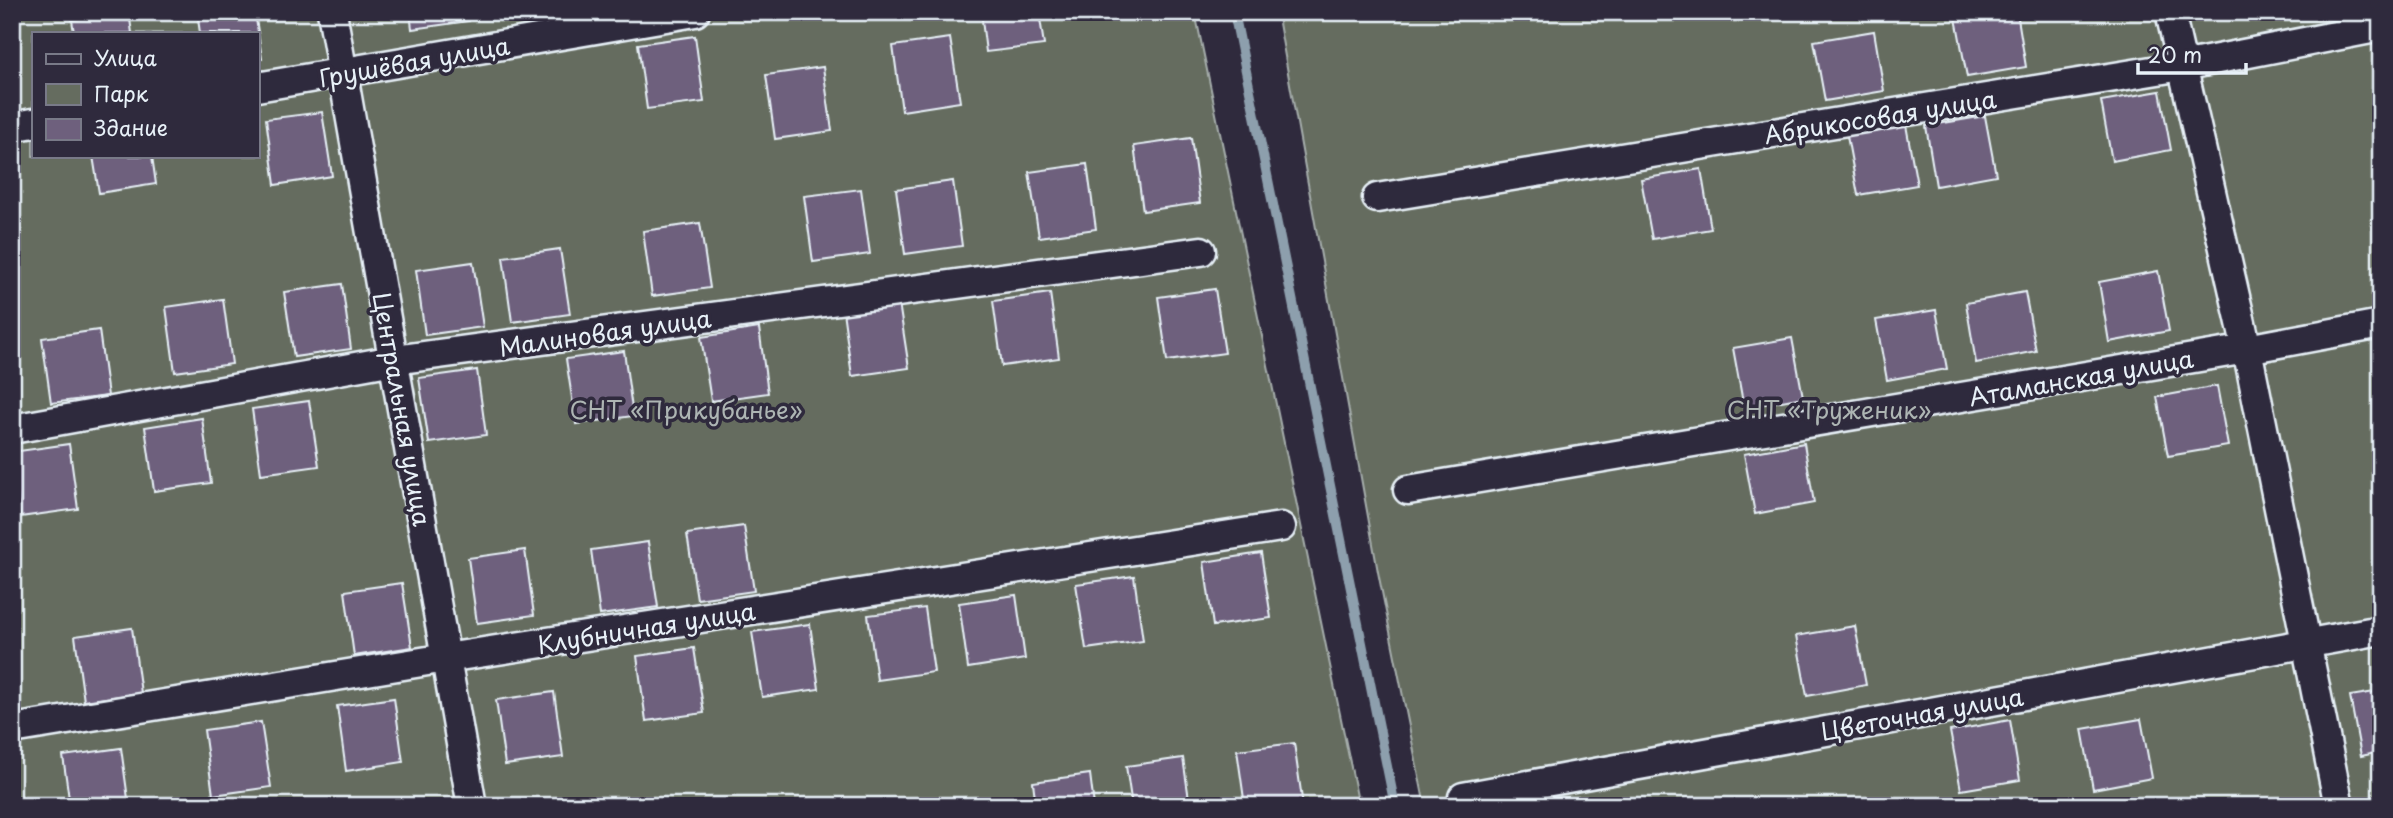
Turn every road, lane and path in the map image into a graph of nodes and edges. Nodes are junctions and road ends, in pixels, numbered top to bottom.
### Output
1 (332, 12) edge
2 (695, 12) edge
3 (2170, 12) edge
4 (2381, 27) edge
5 (2182, 66) junction
6 (344, 73) junction
7 (259, 87) edge
8 (32, 123) edge
9 (12, 127) edge
10 (1377, 198) dead end
11 (1201, 251) dead end
12 (2381, 324) edge
13 (2247, 349) junction
14 (394, 360) junction
15 (12, 429) edge
16 (1408, 490) dead end
17 (1281, 527) dead end
18 (2381, 630) edge
19 (2305, 643) junction
20 (446, 658) junction
21 (12, 729) edge
22 (1463, 797) dead end
23 (472, 806) edge
24 (2339, 806) edge

1 - 6 street, Центральная улица
2 - 6 street, Грушёвая улица
3 - 5 street
4 - 5 street, Абрикосовая улица
5 - 10 street, Абрикосовая улица
5 - 13 street
6 - 7 street, Грушёвая улица
6 - 14 street, Центральная улица
8 - 9 street
11 - 14 street, Малиновая улица
12 - 13 street, Атаманская улица
13 - 16 street, Атаманская улица
13 - 19 street
14 - 15 street, Малиновая улица
14 - 20 street, Центральная улица
17 - 20 street, Клубничная улица
18 - 19 street, Цветочная улица
19 - 22 street, Цветочная улица
19 - 24 street
20 - 21 street, Клубничная улица
20 - 23 street, Центральная улица

